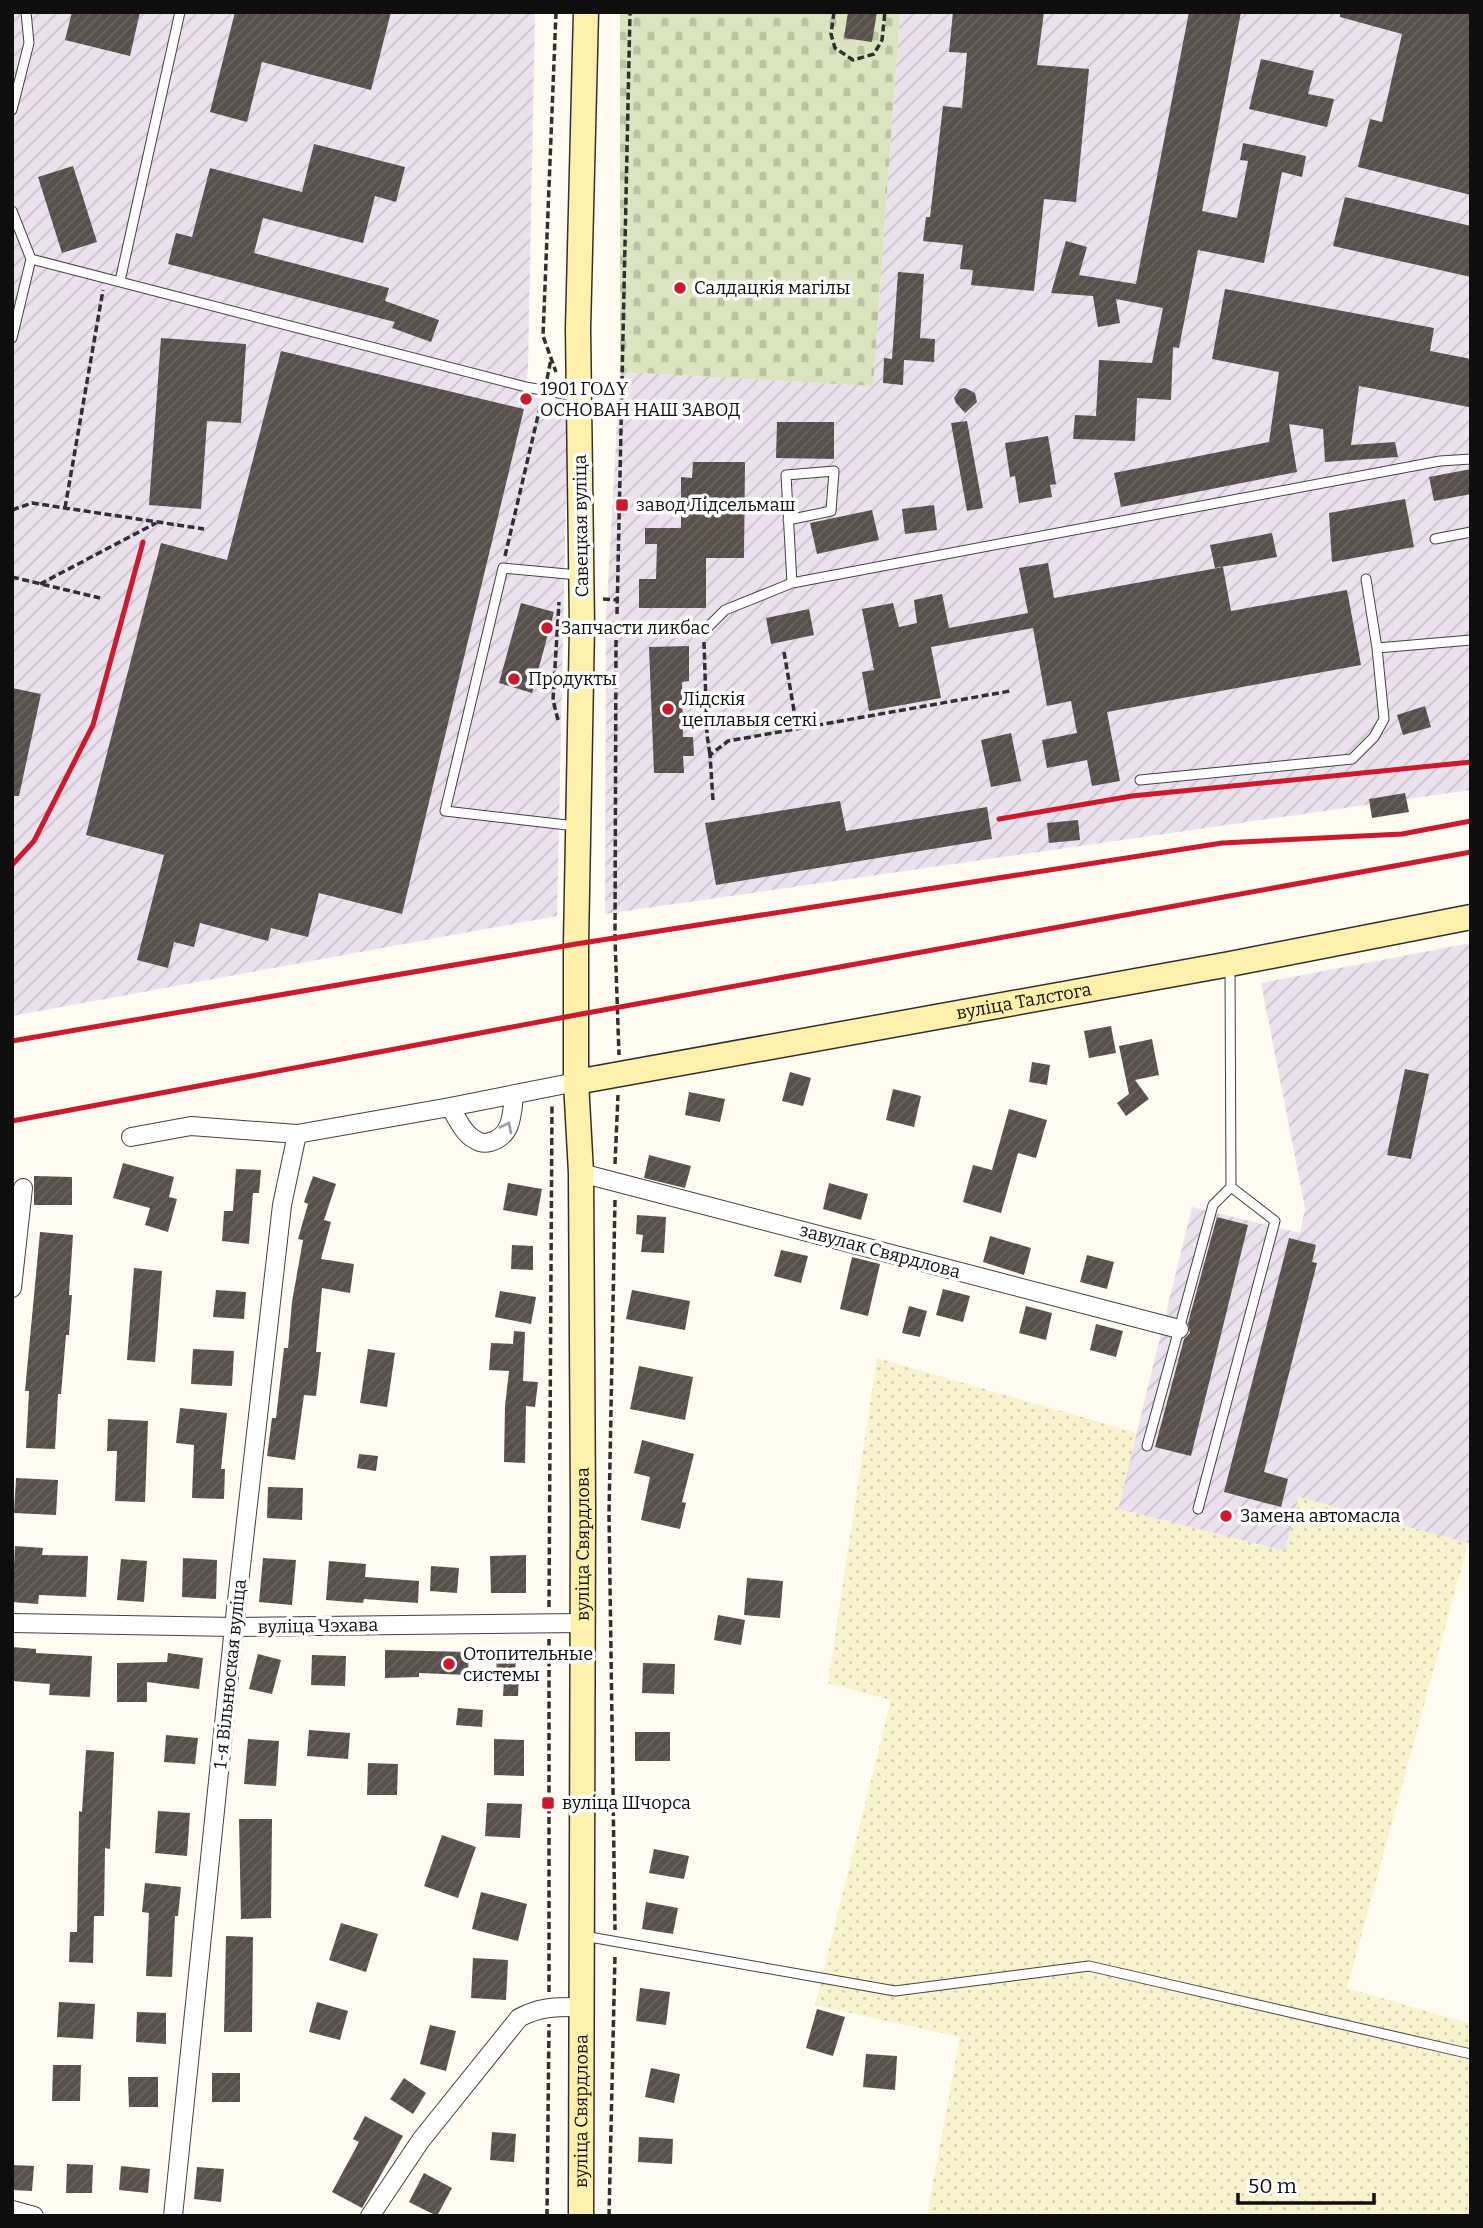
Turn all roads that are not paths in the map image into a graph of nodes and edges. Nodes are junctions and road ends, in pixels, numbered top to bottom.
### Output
1 (26, 12) edge
2 (180, 12) edge
3 (586, 12) edge
4 (12, 110) edge
5 (12, 211) edge
6 (31, 259) junction
7 (120, 281) junction
8 (12, 338) edge
9 (571, 395) junction
10 (1471, 459) edge
11 (788, 520) junction
12 (1471, 532) edge
13 (1435, 539) dead end
14 (570, 575) junction
15 (1366, 579) dead end
16 (792, 583) junction
17 (582, 626) junction
18 (1471, 640) edge
19 (1377, 648) junction
20 (1140, 780) dead end
21 (578, 826) junction
22 (1471, 917) edge
23 (1230, 964) junction
24 (576, 1082) junction
25 (514, 1095) junction
26 (450, 1107) junction
27 (297, 1134) junction
28 (131, 1137) dead end
29 (581, 1173) junction
30 (1231, 1187) junction
31 (18, 1189) edge
32 (12, 1288) edge
33 (1179, 1329) junction
34 (1147, 1446) dead end
35 (1198, 1509) dead end
36 (12, 1623) edge
37 (583, 1623) junction
38 (234, 1627) junction
39 (582, 1936) junction
40 (582, 2007) junction
41 (1471, 2054) edge
42 (12, 2210) edge
43 (34, 2216) edge
44 (173, 2216) edge
45 (370, 2216) edge
46 (581, 2216) edge

1 - 4 lane
2 - 7 lane
3 - 9 main road, Савецкая вуліца
5 - 6 lane
6 - 7 lane
6 - 8 lane
7 - 9 lane
9 - 14 main road, Савецкая вуліца
10 - 16 lane
11 - 11 lane
11 - 16 lane
12 - 13 lane
14 - 17 main road, Савецкая вуліца
14 - 21 lane
15 - 19 lane
16 - 17 lane
17 - 21 main road, Савецкая вуліца
18 - 19 lane
19 - 20 lane
21 - 24 main road, Савецкая вуліца
22 - 23 main road, вуліца Талстога
23 - 24 main road, вуліца Талстога
23 - 30 lane
24 - 25 street
24 - 29 main road, вуліца Свярдлова
25 - 26 street
26 -> 25 street
26 - 27 street
27 - 28 street
27 - 38 street, 1-я Вільнюская вуліца
29 - 33 street, завулак Свярдлова
29 - 37 main road, вуліца Свярдлова
30 - 33 lane
30 - 35 lane
31 - 32 street
33 - 34 lane
36 - 38 street, вуліца Чэхава
37 - 38 street, вуліца Чэхава
37 - 39 main road, вуліца Свярдлова
38 - 44 street, 1-я Вільнюская вуліца
39 - 40 main road, вуліца Свярдлова
39 - 41 lane
40 - 45 street
40 - 46 main road, вуліца Свярдлова
42 - 43 street

